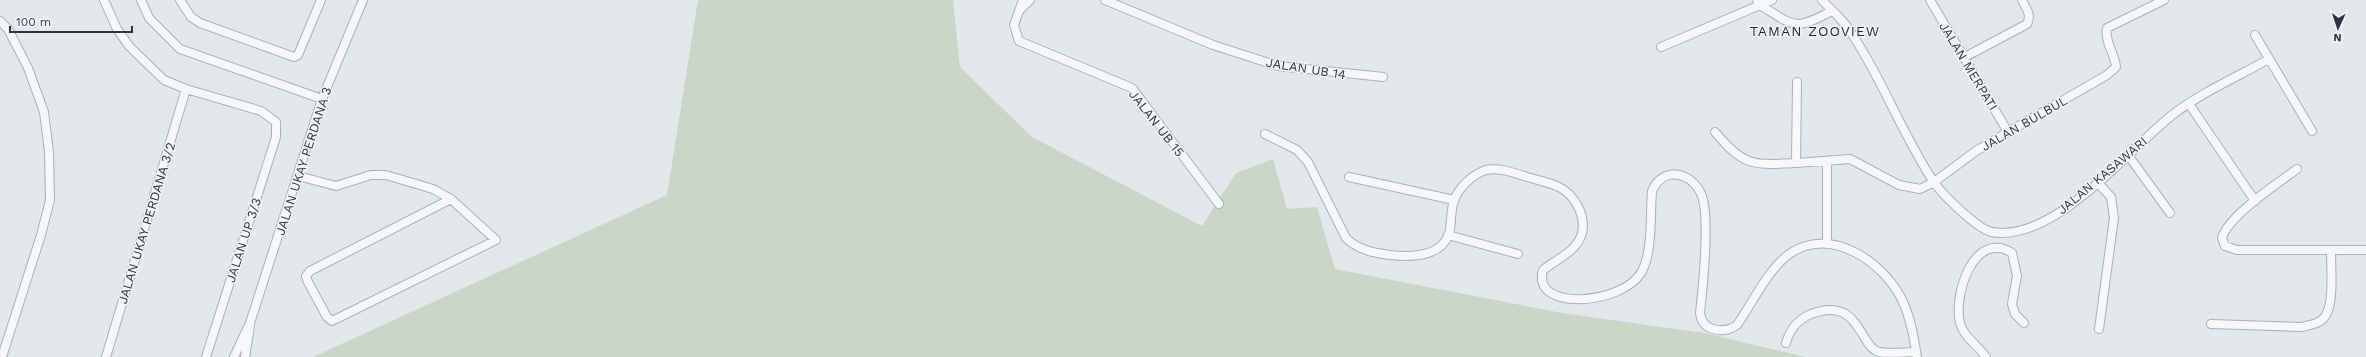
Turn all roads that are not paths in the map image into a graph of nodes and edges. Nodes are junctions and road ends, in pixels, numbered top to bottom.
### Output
1 (104, 0) edge
2 (141, 0) edge
3 (180, 0) edge
4 (321, 0) edge
5 (363, 0) edge
6 (1105, 0) edge
7 (1772, 0) edge
8 (1814, 0) edge
9 (1930, 0) edge
10 (2022, 0) edge
11 (2164, 0) edge
12 (1025, 1) edge
13 (1759, 2) edge
14 (1827, 6) edge
15 (0, 21) edge
16 (2255, 35) dead end
17 (1660, 47) dead end
18 (1965, 57) junction
19 (2269, 59) junction
20 (1383, 77) dead end
21 (1797, 82) dead end
22 (186, 89) junction
23 (322, 99) junction
24 (2188, 104) junction
25 (2312, 131) dead end
26 (1715, 132) dead end
27 (2008, 132) junction
28 (1265, 134) dead end
29 (2128, 155) junction
30 (1827, 162) junction
31 (1796, 163) junction
32 (2298, 169) dead end
33 (298, 176) junction
34 (1350, 177) dead end
35 (1934, 182) junction
36 (2098, 183) junction
37 (451, 199) junction
38 (1454, 200) junction
39 (2255, 200) junction
40 (1219, 204) dead end
41 (2170, 213) dead end
42 (1448, 235) junction
43 (1827, 243) junction
44 (2366, 250) edge
45 (2331, 251) junction
46 (1518, 254) dead end
47 (2024, 323) dead end
48 (250, 324) junction
49 (2211, 324) dead end
50 (2099, 329) dead end
51 (1786, 343) dead end
52 (1917, 354) edge
53 (2, 357) edge
54 (106, 357) edge
55 (206, 357) edge
56 (234, 357) edge
57 (245, 357) edge
58 (1986, 357) edge

1 - 22 street
2 - 23 street
3 - 4 street
5 - 23 street, JALAN UKAY PERDANA 3
6 - 20 street, JALAN UB 14
7 - 13 street
8 - 14 street
9 - 18 street, JALAN MERPATI
10 - 18 street
11 - 27 street, JALAN BULBUL
12 - 40 street, JALAN UB 15
13 - 14 street
13 - 17 street
14 - 35 street, JALAN KASAWARI
15 - 53 street
16 - 19 street
18 - 27 street, JALAN MERPATI
19 - 24 street, JALAN KASAWARI
19 - 25 street
21 - 31 street
22 - 54 street, JALAN UKAY PERDANA 3/2
22 - 55 street, JALAN UP 3/3
23 - 33 street, JALAN UKAY PERDANA 3
24 - 29 street, JALAN KASAWARI
24 - 39 street
26 - 31 street, JALAN BULBUL
27 - 35 street, JALAN BULBUL
28 - 42 street
29 - 36 street, JALAN KASAWARI
29 - 41 street
30 - 31 street, JALAN BULBUL
30 - 35 street, JALAN BULBUL
30 - 43 street
32 - 39 street
33 - 37 street
33 - 48 street, JALAN UKAY PERDANA 3
34 - 38 street
35 - 36 street, JALAN KASAWARI
36 - 50 street
37 - 37 street
38 - 42 street
38 - 43 street
39 - 45 street
42 - 46 street
43 - 52 street
44 - 45 street
45 - 49 street
47 - 58 street
48 - 56 street, JALAN UKAY PERDANA 3
48 - 57 street, JALAN UKAY PERDANA 3
51 - 52 street

